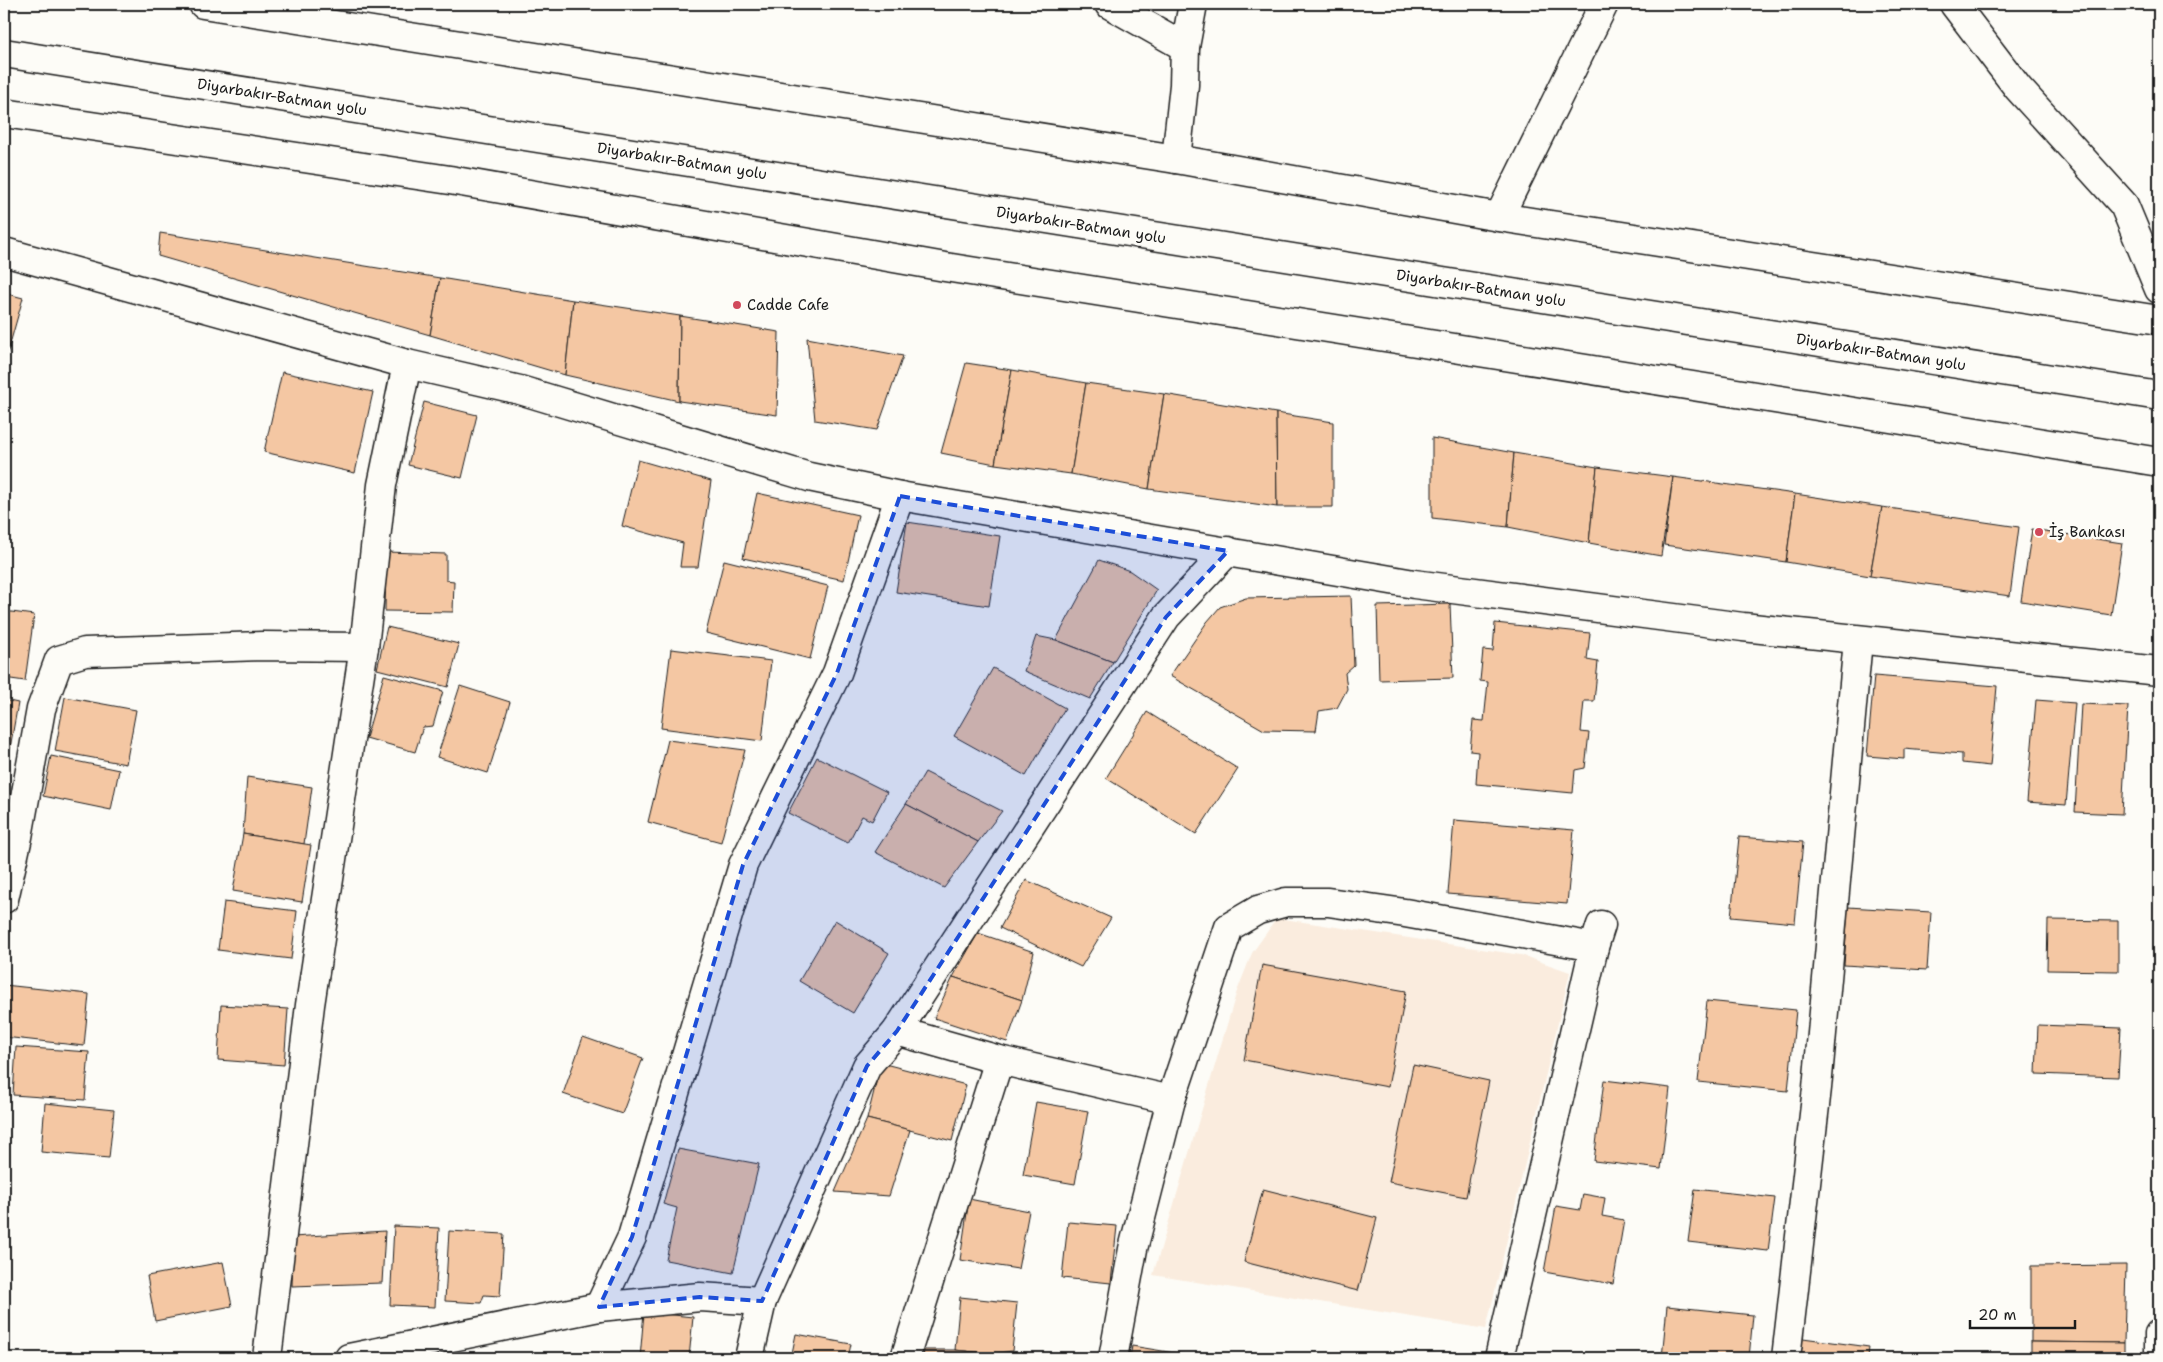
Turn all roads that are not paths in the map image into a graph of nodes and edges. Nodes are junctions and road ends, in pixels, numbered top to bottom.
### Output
1 (203, 4) edge
2 (1109, 4) edge
3 (1193, 4) edge
4 (1604, 4) edge
5 (1954, 4) edge
6 (1186, 46) junction
7 (4, 53) edge
8 (4, 113) edge
9 (1176, 159) junction
10 (1499, 217) junction
11 (4, 252) edge
12 (2159, 289) edge
13 (2159, 320) edge
14 (407, 364) junction
15 (2159, 396) edge
16 (2159, 462) edge
17 (900, 496) junction
18 (1228, 551) junction
19 (1858, 640) junction
20 (364, 647) junction
21 (2159, 671) edge
22 (4, 899) edge
23 (897, 1031) junction
24 (999, 1060) junction
25 (1171, 1100) junction
26 (762, 1301) junction
27 (599, 1307) junction
28 (2159, 1334) edge
29 (267, 1358) edge
30 (349, 1358) edge
31 (749, 1358) edge
32 (905, 1358) edge
33 (1113, 1358) edge
34 (1499, 1358) edge
35 (1786, 1358) edge
36 (2158, 1358) edge

1 - 9 main road
2 - 6 main road
3 - 6 main road
4 - 10 main road
5 - 12 main road
6 - 9 main road
7 - 15 main road, Diyarbakır-Batman yolu
8 - 16 main road
9 - 10 main road
10 - 13 main road
11 - 14 main road
14 - 17 main road
14 - 20 main road
17 - 18 main road
17 - 27 main road
18 - 19 main road
18 - 23 main road
19 - 21 main road
19 - 35 main road
20 - 22 main road
20 - 29 main road
23 - 24 main road
23 - 26 main road
24 - 25 main road
24 - 32 main road
25 - 33 main road
25 - 34 main road
26 - 27 main road
26 - 31 main road
27 - 30 main road
28 - 36 main road

